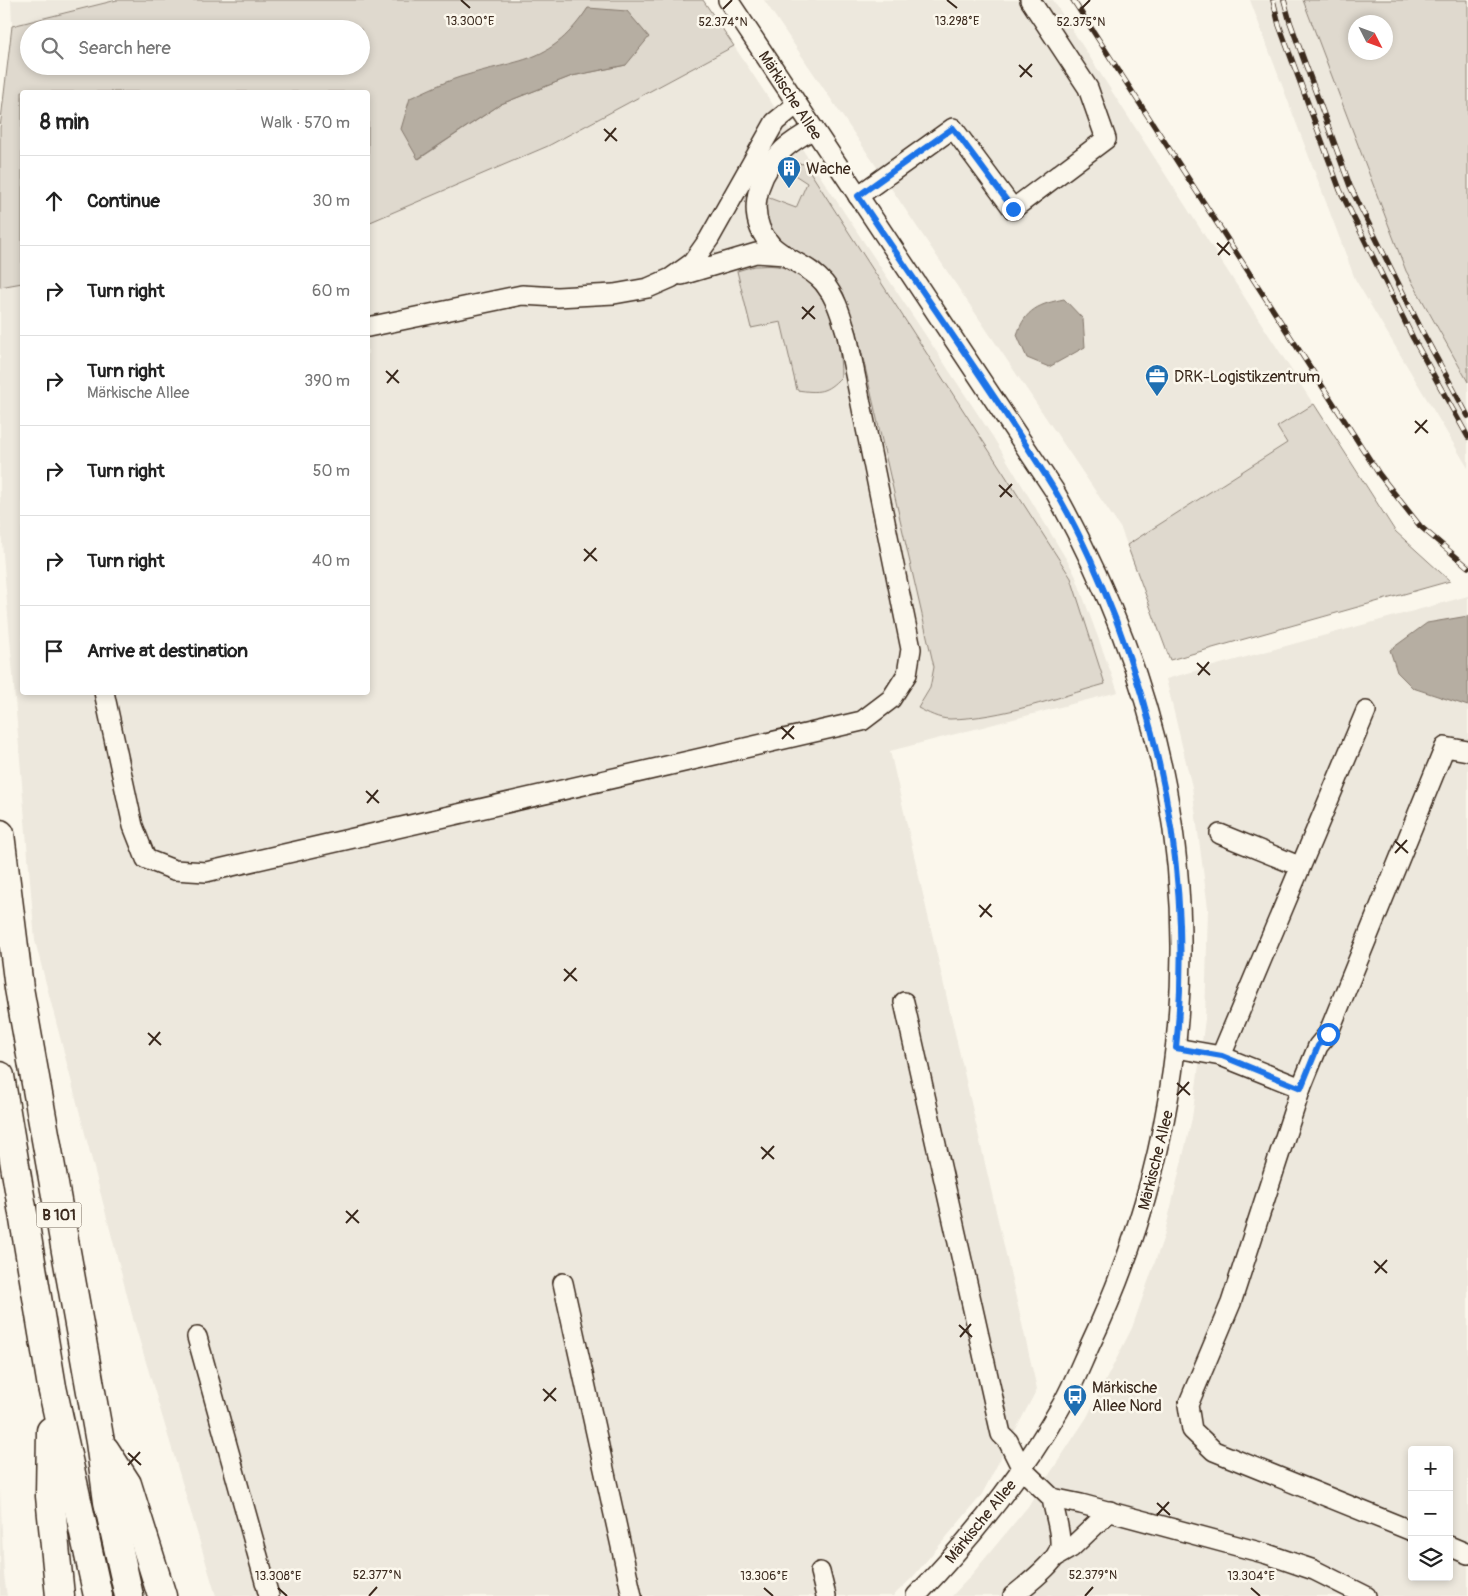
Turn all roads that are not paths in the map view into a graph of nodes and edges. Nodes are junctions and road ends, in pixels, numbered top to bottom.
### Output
1 (728, 0) edge
2 (1030, 0) edge
3 (798, 104) junction
4 (813, 130) junction
5 (858, 196) junction
6 (785, 254) junction
7 (671, 278) junction
8 (370, 327) edge
9 (105, 695) edge
10 (1366, 712) dead end
11 (1468, 751) edge
12 (0, 834) edge
13 (1220, 834) dead end
14 (1299, 866) junction
15 (904, 1002) dead end
16 (1176, 1048) junction
17 (1222, 1056) junction
18 (0, 1076) edge
19 (1301, 1088) junction
20 (563, 1283) dead end
21 (197, 1337) dead end
22 (52, 1387) junction
23 (100, 1442) junction
24 (1022, 1469) junction
25 (1052, 1498) junction
26 (1110, 1511) junction
27 (1408, 1529) edge
28 (1453, 1548) edge
29 (1468, 1554) edge
30 (1057, 1556) junction
31 (820, 1572) dead end
32 (60, 1596) edge
33 (98, 1596) edge
34 (129, 1596) edge
35 (162, 1596) edge
36 (269, 1596) edge
37 (632, 1596) edge
38 (826, 1596) edge
39 (916, 1596) edge
40 (1013, 1596) edge
41 (1366, 1596) edge

1 - 3 street, Märkische Allee
2 - 5 street
3 - 4 street, Märkische Allee
3 - 7 street
4 - 5 street, Märkische Allee
4 - 6 street
5 - 16 street, Märkische Allee
6 - 7 street
6 - 9 street
7 - 8 street
10 - 14 street
11 - 19 street
12 - 23 highway, B 101
13 - 14 street
14 - 17 street
15 - 24 street
16 - 17 street
16 - 24 street, Märkische Allee
17 - 19 street
18 - 22 highway, B 101
19 - 27 street
20 - 37 street
21 - 36 street
22 - 32 highway
22 - 33 highway, B 101
23 - 34 highway, B 101
23 - 35 highway
24 - 25 street
24 - 39 street, Märkische Allee
25 - 26 street
25 - 30 street
26 - 30 street
26 - 41 street
28 - 29 street
30 - 40 street
31 - 38 street

